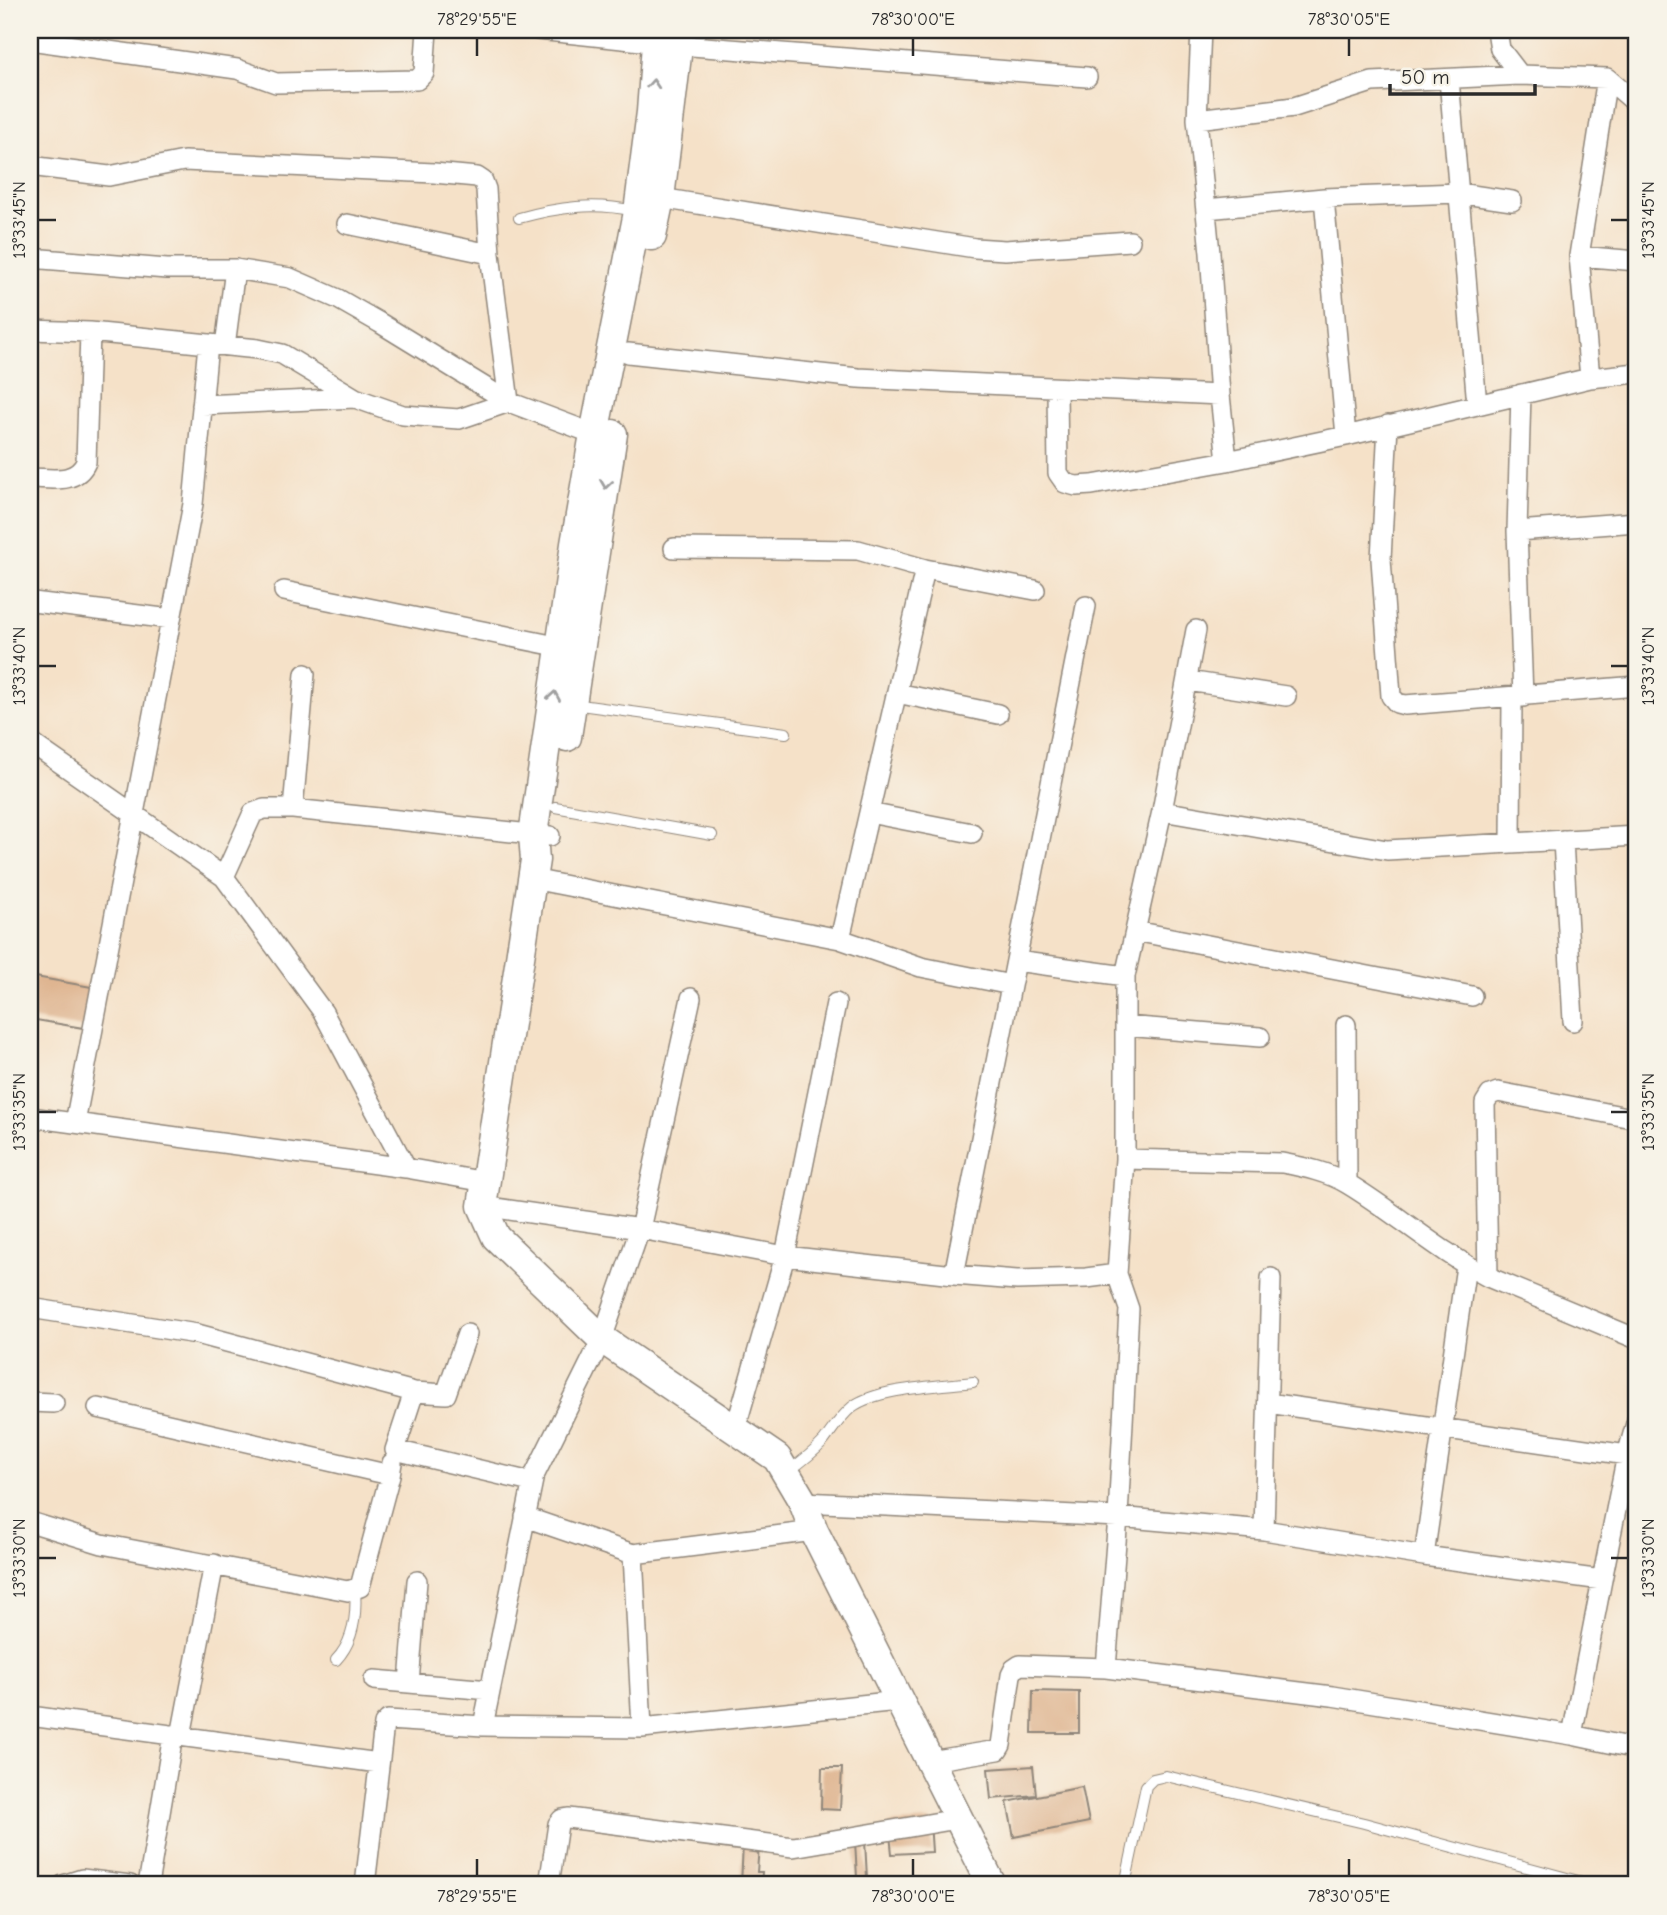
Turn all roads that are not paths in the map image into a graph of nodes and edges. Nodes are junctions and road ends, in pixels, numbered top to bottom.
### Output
1 (427, 30) edge
2 (538, 30) edge
3 (1201, 30) edge
4 (1497, 30) edge
5 (668, 37) edge
6 (30, 40) edge
7 (1520, 75) junction
8 (1087, 77) dead end
9 (1607, 78) junction
10 (1449, 79) junction
11 (1637, 104) edge
12 (1197, 119) junction
13 (30, 166) edge
14 (1458, 193) junction
15 (1324, 198) junction
16 (1512, 201) dead end
17 (649, 205) junction
18 (1206, 209) junction
19 (519, 218) dead end
20 (346, 224) dead end
21 (1130, 241) dead end
22 (490, 254) junction
23 (1579, 256) junction
24 (30, 258) edge
25 (1637, 261) edge
26 (235, 269) junction
27 (30, 330) edge
28 (90, 332) junction
29 (217, 345) junction
30 (628, 353) junction
31 (1637, 373) edge
32 (1590, 378) junction
33 (1057, 389) junction
34 (1521, 394) junction
35 (1220, 395) junction
36 (355, 398) junction
37 (509, 402) junction
38 (202, 405) junction
39 (1477, 405) junction
40 (1388, 425) junction
41 (594, 433) junction
42 (1346, 436) junction
43 (1227, 461) junction
44 (30, 478) edge
45 (1637, 522) edge
46 (1517, 531) junction
47 (586, 545) junction
48 (674, 548) dead end
49 (925, 569) junction
50 (1035, 590) dead end
51 (284, 591) dead end
52 (33, 602) dead end
53 (1086, 606) dead end
54 (171, 619) junction
55 (1196, 630) dead end
56 (561, 647) junction
57 (305, 674) dead end
58 (1188, 681) junction
59 (1637, 686) edge
60 (897, 694) junction
61 (1286, 696) dead end
62 (1517, 697) junction
63 (572, 704) junction
64 (998, 714) dead end
65 (786, 733) dead end
66 (30, 742) edge
67 (555, 807) junction
68 (292, 809) junction
69 (1162, 811) junction
70 (869, 813) junction
71 (135, 815) junction
72 (972, 833) dead end
73 (712, 835) dead end
74 (1637, 836) edge
75 (1563, 840) junction
76 (1511, 843) junction
77 (537, 852) junction
78 (224, 877) junction
79 (1135, 931) junction
80 (840, 939) junction
81 (1016, 961) junction
82 (1125, 976) junction
83 (1011, 985) junction
84 (1472, 996) dead end
85 (691, 998) dead end
86 (836, 1003) dead end
87 (1573, 1021) dead end
88 (1346, 1025) dead end
89 (1125, 1026) junction
90 (1260, 1037) dead end
91 (30, 1117) edge
92 (1637, 1119) edge
93 (75, 1124) junction
94 (1125, 1159) junction
95 (405, 1168) junction
96 (1347, 1183) junction
97 (484, 1194) junction
98 (640, 1229) junction
99 (785, 1256) junction
100 (1466, 1266) junction
101 (1117, 1274) junction
102 (954, 1275) junction
103 (1488, 1277) junction
104 (1271, 1278) dead end
105 (30, 1308) edge
106 (467, 1334) dead end
107 (602, 1339) junction
108 (1637, 1339) edge
109 (974, 1382) dead end
110 (414, 1392) junction
111 (30, 1402) edge
112 (54, 1403) dead end
113 (1268, 1403) junction
114 (98, 1408) dead end
115 (1637, 1420) edge
116 (1443, 1428) junction
117 (735, 1430) junction
118 (395, 1450) junction
119 (1627, 1455) junction
120 (786, 1473) junction
121 (390, 1475) junction
122 (534, 1475) junction
123 (803, 1502) junction
124 (526, 1517) junction
125 (1118, 1517) junction
126 (30, 1522) edge
127 (1264, 1530) junction
128 (814, 1531) junction
129 (632, 1554) junction
130 (1424, 1556) junction
131 (214, 1564) junction
132 (1602, 1580) junction
133 (416, 1581) dead end
134 (355, 1590) junction
135 (337, 1660) dead end
136 (1106, 1668) junction
137 (374, 1680) dead end
138 (409, 1683) junction
139 (490, 1690) junction
140 (898, 1701) junction
141 (30, 1716) edge
142 (483, 1726) junction
143 (642, 1728) junction
144 (1572, 1735) junction
145 (177, 1736) junction
146 (1637, 1749) edge
147 (930, 1761) junction
148 (379, 1763) junction
149 (957, 1819) junction
150 (63, 1885) edge
151 (130, 1885) edge
152 (148, 1885) edge
153 (365, 1885) edge
154 (549, 1885) edge
155 (992, 1885) edge
156 (1125, 1885) edge
157 (1593, 1885) edge

1 - 6 street
2 - 5 street
3 - 12 street
4 - 7 street
5 - 8 street
5 - 17 main road
7 - 9 street
7 - 10 street
9 - 11 street
9 - 23 street
10 - 12 street
10 - 14 street
12 - 18 street
13 - 22 street
14 - 15 street
14 - 16 street
14 - 39 street
15 - 18 street
15 - 42 street
17 - 19 lane
17 - 21 street
17 - 30 main road
17 - 41 main road
18 - 35 street
20 - 22 street
22 - 37 street
23 - 25 street
23 - 32 street
24 - 26 street
26 - 29 street
26 - 37 street
27 - 28 street
28 - 29 street
28 - 44 street
29 - 36 street
29 - 38 street
30 - 33 street
30 -> 47 main road
31 - 32 street
32 - 34 street
33 - 35 street
33 - 43 street
34 - 39 street
34 - 46 street
35 - 43 street
36 - 37 street
36 - 38 street
37 - 41 street
38 - 54 street
39 - 40 street
40 - 42 street
40 - 62 street
41 - 47 main road
42 - 43 street
45 - 46 street
46 - 62 street
47 - 56 main road
47 - 63 main road
48 - 49 street
49 - 50 street
49 - 60 street
51 - 56 street
52 - 54 street
53 - 81 street
54 - 71 street
55 - 58 street
77 -> 56 main road
57 - 68 street
58 - 61 street
58 - 69 street
59 - 62 street
60 - 64 street
60 - 70 street
62 - 76 street
63 - 65 lane
63 - 67 main road
66 - 71 street
67 - 73 lane
67 - 77 main road
68 - 77 street
68 - 78 street
69 - 76 street
69 - 79 street
70 - 72 street
70 - 80 street
71 - 78 street
71 - 93 street
74 - 75 street
75 - 76 street
75 - 87 street
77 - 80 street
77 - 97 main road
78 - 95 street
79 - 82 street
79 - 84 street
80 - 83 street
81 - 82 street
81 - 83 street
82 - 89 street
83 - 102 street
85 - 98 street
86 - 99 street
88 - 96 street
89 - 90 street
89 - 94 street
91 - 93 street
92 - 103 street
93 - 95 street
94 - 96 street
94 - 101 street
95 - 97 street
96 - 100 street
97 - 98 street
97 - 107 main road
98 - 99 street
98 - 107 street
99 - 102 street
99 - 117 street
100 - 103 street
100 - 116 street
101 - 102 street
101 - 125 street
103 - 108 street
104 - 113 street
105 - 110 street
106 - 110 street
107 - 117 main road
107 - 122 street
109 - 120 lane
110 - 118 street
111 - 112 street
113 - 116 street
113 - 127 street
114 - 121 street
115 - 119 street
116 - 119 street
116 - 130 street
117 - 120 main road
118 - 121 street
118 - 122 street
119 - 132 street
120 - 123 main road
121 - 134 street
122 - 124 street
123 - 125 street
123 - 128 main road
124 - 129 street
124 - 139 street
125 - 127 street
125 - 136 street
126 - 131 street
127 - 130 street
128 - 129 street
128 - 140 main road
129 - 143 street
130 - 132 street
131 - 134 street
131 - 145 street
132 - 144 street
133 - 138 street
134 - 135 lane
136 - 144 street
136 - 147 street
137 - 138 street
138 - 139 street
139 - 142 street
140 - 143 street
140 - 147 main road
141 - 145 street
142 - 143 street
142 - 148 street
144 - 146 street
145 - 148 street
145 - 152 street
147 - 149 main road
148 - 153 street
149 - 154 street
149 - 155 main road
150 - 151 street
156 - 157 lane

